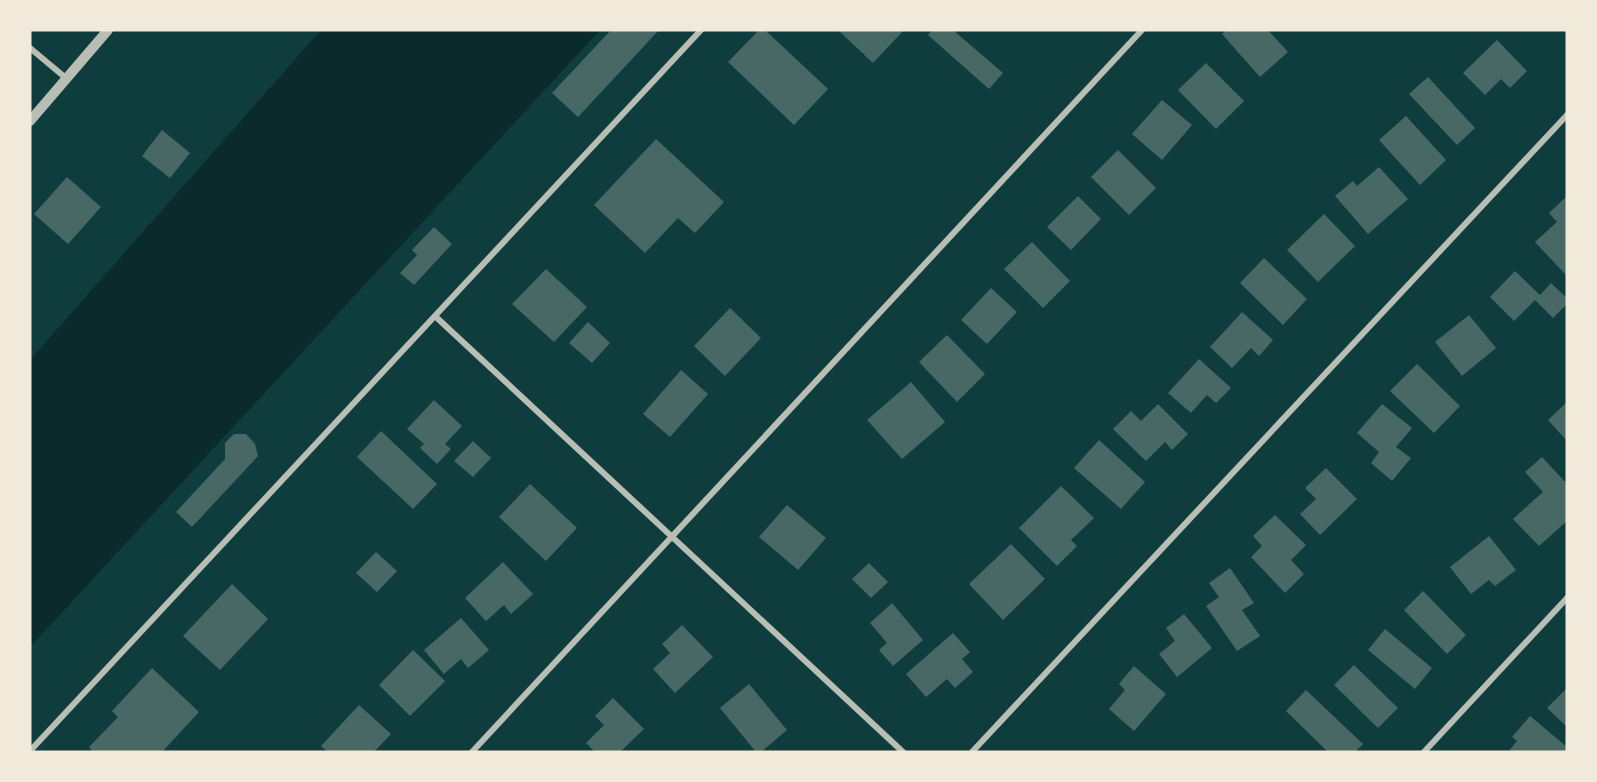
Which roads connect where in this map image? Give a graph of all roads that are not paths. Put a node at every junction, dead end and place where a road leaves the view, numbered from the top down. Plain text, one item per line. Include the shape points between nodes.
1 (108, 30) edge
2 (701, 30) edge
3 (1142, 30) edge
4 (30, 48) edge
5 (67, 79) junction
6 (1567, 115) edge
7 (30, 122) edge
8 (436, 316) junction
9 (672, 536) junction
10 (1567, 598) edge
11 (30, 751) edge
12 (472, 752) edge
13 (903, 752) edge
14 (972, 752) edge
15 (1424, 752) edge

1 - 5 street
2 - 8 street
3 - 9 street
4 - 5 street
5 - 7 street
6 - 14 street
8 - 9 street
8 - 11 street
9 - 12 street
9 - 13 street
10 - 15 street

